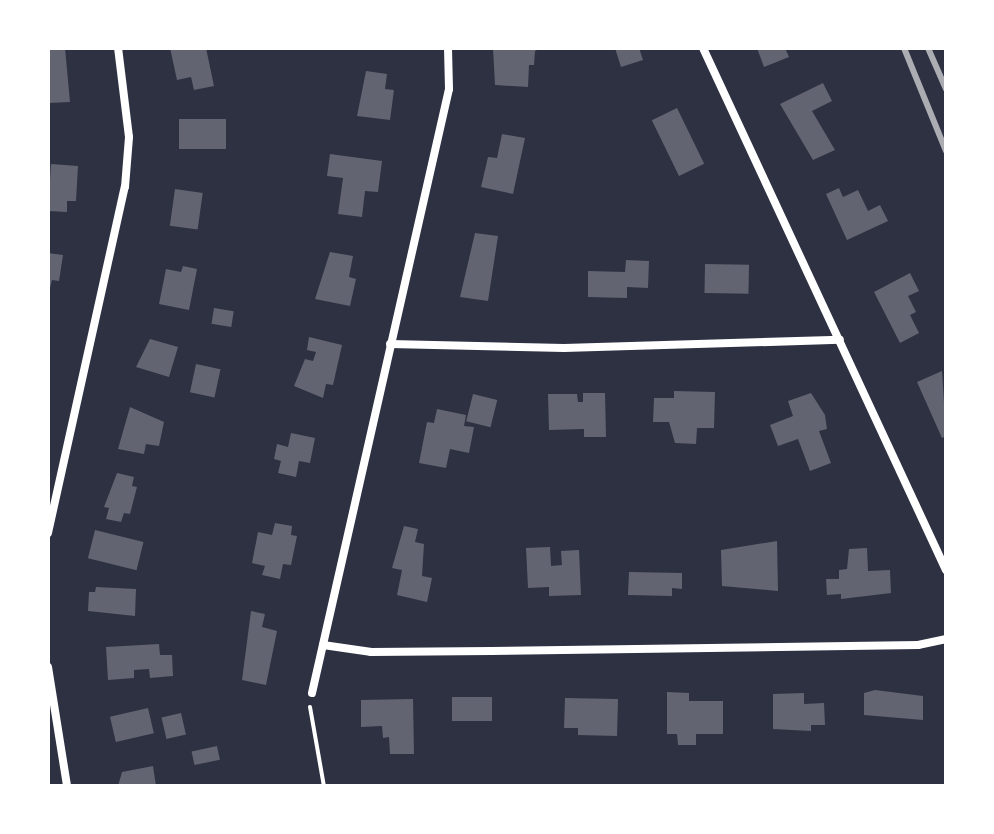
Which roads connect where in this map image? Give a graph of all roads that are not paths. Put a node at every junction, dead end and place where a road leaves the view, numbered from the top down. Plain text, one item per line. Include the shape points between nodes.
1 (118, 48) edge
2 (448, 48) edge
3 (703, 48) edge
4 (840, 340) junction
5 (390, 344) junction
6 (52, 495) edge
7 (48, 533) edge
8 (946, 570) edge
9 (946, 639) edge
10 (323, 645) junction
11 (48, 667) edge
12 (312, 693) road end
13 (52, 730) edge
14 (67, 786) edge

1 - 6 street via 129,137 125,187
2 - 5 street via 449,89
3 - 4 street
4 - 5 street via 564,348
4 - 8 street
5 - 10 street
6 - 7 street
9 - 10 street via 918,645 475,651 359,651
10 - 12 street
11 - 13 street
13 - 14 street

